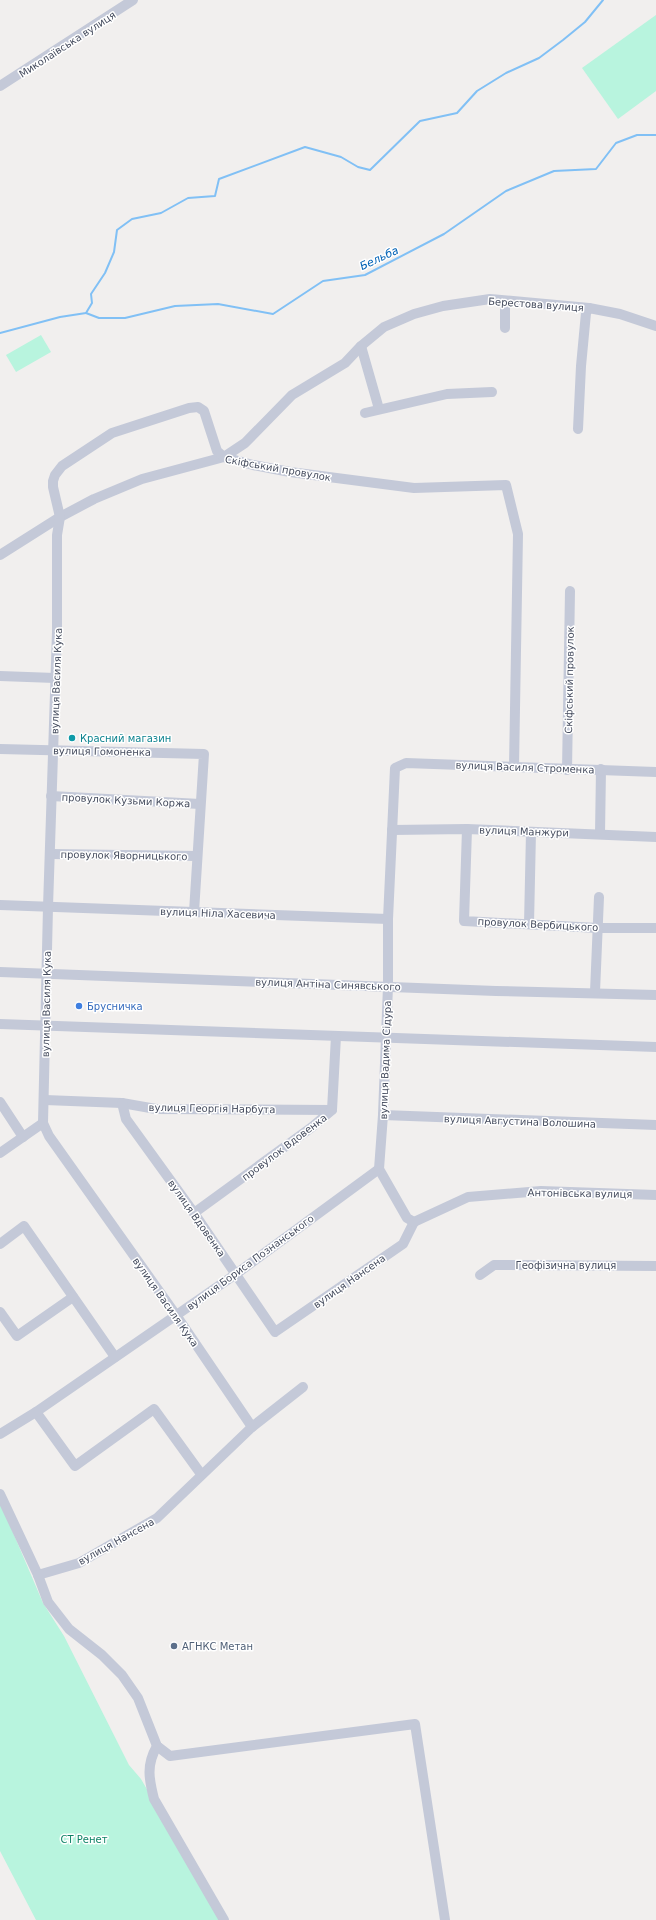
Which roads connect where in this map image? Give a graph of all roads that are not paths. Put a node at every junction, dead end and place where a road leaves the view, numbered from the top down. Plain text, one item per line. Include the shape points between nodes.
1 (133, 0) edge
2 (0, 86) edge
3 (507, 301) junction
4 (589, 308) junction
5 (656, 326) edge
6 (505, 328) dead end
7 (361, 346) junction
8 (492, 392) dead end
9 (378, 409) junction
10 (365, 413) dead end
11 (578, 430) dead end
12 (224, 457) junction
13 (60, 517) junction
14 (0, 555) edge
15 (570, 591) dead end
16 (0, 676) edge
17 (55, 678) junction
18 (0, 749) edge
19 (54, 750) junction
20 (514, 767) junction
21 (395, 768) joint
22 (567, 770) junction
23 (601, 770) junction
24 (656, 772) edge
25 (51, 796) junction
26 (200, 804) junction
27 (467, 829) junction
28 (392, 830) junction
29 (531, 832) junction
30 (600, 834) junction
31 (656, 837) edge
32 (50, 854) junction
33 (197, 856) junction
34 (599, 897) dead end
35 (0, 905) edge
36 (48, 907) junction
37 (194, 912) junction
38 (388, 919) junction
39 (529, 924) junction
40 (598, 928) junction
41 (656, 928) edge
42 (0, 972) edge
43 (46, 974) junction
44 (388, 986) junction
45 (594, 992) junction
46 (656, 994) edge
47 (0, 1024) edge
48 (46, 1025) junction
49 (336, 1036) junction
50 (385, 1037) junction
51 (656, 1047) edge
52 (45, 1100) junction
53 (0, 1102) edge
54 (122, 1102) junction
55 (332, 1110) junction
56 (384, 1115) junction
57 (43, 1123) junction
58 (656, 1125) edge
59 (23, 1137) junction
60 (0, 1153) edge
61 (379, 1169) junction
62 (656, 1195) edge
63 (194, 1213) junction
64 (414, 1222) junction
65 (0, 1244) edge
66 (656, 1266) edge
67 (236, 1274) junction
68 (480, 1275) dead end
69 (73, 1297) junction
70 (0, 1312) edge
71 (176, 1315) junction
72 (275, 1332) joint
73 (115, 1357) junction
74 (303, 1387) dead end
75 (36, 1412) junction
76 (252, 1427) junction
77 (0, 1434) edge
78 (201, 1474) junction
79 (0, 1494) edge
80 (38, 1575) junction
81 (157, 1746) junction
82 (224, 1920) edge
83 (445, 1920) edge

1 - 2 street, Миколаївська вулиця
3 - 4 street, Берестова вулиця
3 - 6 street
3 - 7 street, Берестова вулиця via 490,299 443,306 414,314 384,327
4 - 5 street, Берестова вулиця via 620,314
4 - 11 street via 586,313
7 - 9 street
7 - 12 street, Берестова вулиця via 345,363 292,395 245,442
8 - 9 street via 447,394
9 - 10 street
12 - 13 street, Скіфський провулок via 142,479 94,499
12 - 13 street via 217,451 204,411 198,407 112,433 62,466 55,475 53,487
12 - 20 street, Скіфський провулок via 253,466 414,488 506,485 518,534
13 - 14 street, Скіфський провулок
13 - 17 street, вулиця Василя Кука via 57,535
15 - 22 street, Скіфський провулок
16 - 17 street
17 - 19 street, вулиця Василя Кука
18 - 19 street, вулиця Гомоненка
19 - 25 street, вулиця Василя Кука
19 - 26 street, вулиця Гомоненка via 204,754
20 - 21 street, вулиця Василя Строменка via 406,763
20 - 22 street, вулиця Василя Строменка
21 - 28 street, вулиця Вадима Сідура
22 - 23 street, вулиця Василя Строменка
23 - 24 street, вулиця Василя Строменка
23 - 30 street
25 - 26 street, провулок Кузьми Коржа
25 - 32 street, вулиця Василя Кука
26 - 33 street
27 - 28 street, вулиця Манжури
27 - 29 street, вулиця Манжури
27 - 39 street, провулок Вербицького via 464,921
28 - 38 street, вулиця Вадима Сідура
29 - 30 street, вулиця Манжури
29 - 39 street
30 - 31 street, вулиця Манжури
32 - 33 street, провулок Яворницького
32 - 36 street, вулиця Василя Кука
33 - 37 street
34 - 40 street
35 - 36 street, вулиця Ніла Хасевича
36 - 37 street, вулиця Ніла Хасевича
36 - 43 street, вулиця Василя Кука
37 - 38 street, вулиця Ніла Хасевича
38 - 44 street, вулиця Вадима Сідура
39 - 40 street, провулок Вербицького
40 - 41 street, провулок Вербицького
40 - 45 street
42 - 43 street, вулиця Антіна Синявського
43 - 44 street, вулиця Антіна Синявського
43 - 48 street, вулиця Василя Кука
44 - 45 street, вулиця Антіна Синявського
44 - 50 street, вулиця Вадима Сідура
45 - 46 street, вулиця Антіна Синявського
47 - 48 street
48 - 49 street
48 - 52 street, вулиця Василя Кука
49 - 50 street
49 - 55 street, провулок Вдовенка
50 - 51 street
50 - 56 street, вулиця Вадима Сідура
52 - 54 street, вулиця Георгія Нарбута
52 - 57 street, вулиця Василя Кука
53 - 59 street
54 - 55 street, вулиця Георгія Нарбута via 156,1108
54 - 63 street, вулиця Вдовенка via 126,1119
55 - 63 street, провулок Вдовенка
56 - 58 street, вулиця Августина Волошина
56 - 61 street, вулиця Вадима Сідура
57 - 59 street
57 - 71 street, вулиця Василя Кука via 49,1136
59 - 60 street
61 - 64 street via 407,1218
61 - 67 street, вулиця Бориса Познанського
62 - 64 street, Антонівська вулиця via 541,1191 468,1197
63 - 67 street, вулиця Вдовенка
64 - 72 street, вулиця Нансена via 403,1244
65 - 69 street via 24,1226
66 - 68 street, Геофізична вулиця via 494,1265
67 - 71 street, вулиця Бориса Познанського
67 - 72 street, вулиця Вдовенка
69 - 70 street via 17,1336
69 - 73 street
71 - 73 street, вулиця Бориса Познанського
71 - 76 street, вулиця Василя Кука
73 - 75 street, вулиця Бориса Познанського
74 - 76 street, вулиця Нансена
75 - 77 street, вулиця Бориса Познанського
75 - 78 street via 75,1466 154,1410
76 - 78 street, вулиця Нансена
78 - 80 street, вулиця Нансена via 157,1518 79,1563
79 - 80 street
80 - 81 street via 48,1602 69,1629 122,1674 138,1698
81 - 82 street via 152,1755 148,1778 154,1799
81 - 83 street via 170,1756 181,1756 415,1724

